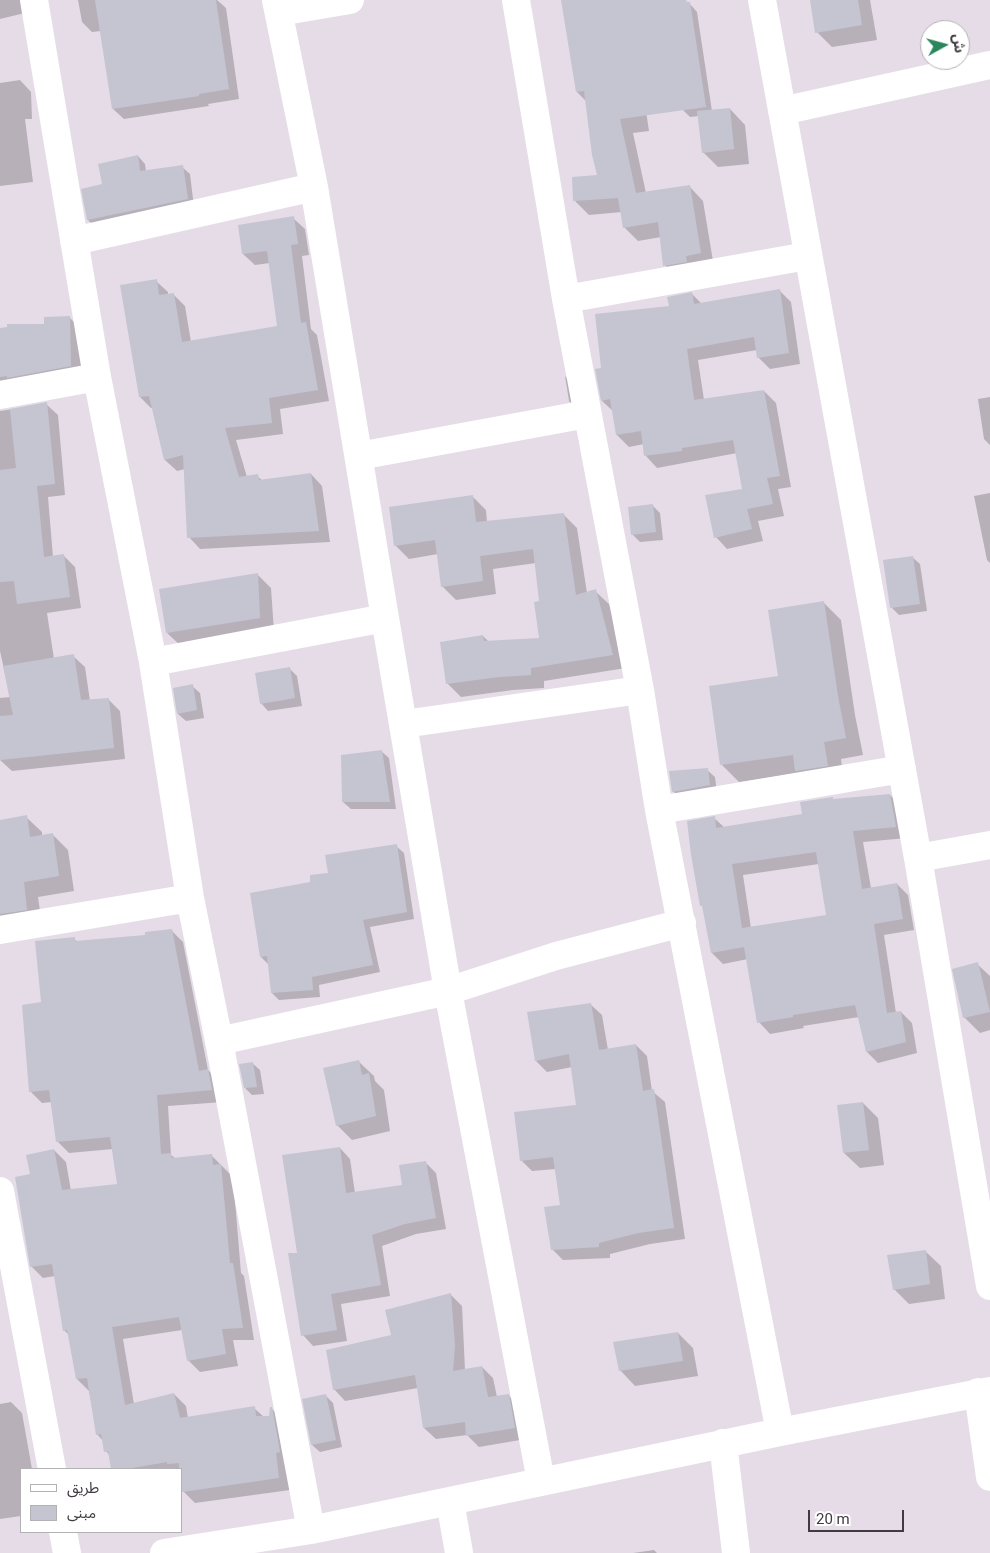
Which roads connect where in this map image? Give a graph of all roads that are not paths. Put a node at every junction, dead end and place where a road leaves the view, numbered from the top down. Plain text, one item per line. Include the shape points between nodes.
1 (34, 0) edge
2 (350, 0) edge
3 (516, 0) edge
4 (762, 0) edge
5 (278, 6) edge
6 (990, 65) edge
7 (782, 111) junction
8 (314, 187) junction
9 (74, 241) junction
10 (808, 256) junction
11 (566, 299) junction
12 (97, 377) junction
13 (0, 395) edge
14 (587, 414) junction
15 (359, 456) junction
16 (385, 618) junction
17 (153, 662) junction
18 (640, 690) junction
19 (404, 724) junction
20 (902, 769) junction
21 (659, 810) junction
22 (990, 845) edge
23 (918, 858) junction
24 (190, 898) junction
25 (682, 923) junction
26 (0, 930) edge
27 (448, 991) junction
28 (219, 1041) junction
29 (0, 1191) edge
30 (990, 1286) edge
31 (984, 1392) edge
32 (780, 1432) junction
33 (723, 1444) junction
34 (52, 1468) edge
35 (990, 1477) edge
36 (541, 1481) junction
37 (450, 1501) junction
38 (311, 1530) junction
39 (63, 1533) edge
40 (182, 1552) edge
41 (67, 1553) edge
42 (459, 1553) edge
43 (736, 1553) edge

1 - 9 street
2 - 5 street
3 - 11 street
4 - 7 street
5 - 8 street
6 - 7 street
7 - 10 street
8 - 9 street
8 - 15 street
9 - 12 street
10 - 11 street
10 - 20 street
11 - 14 street
12 - 13 street
12 - 17 street
14 - 15 street
14 - 18 street
15 - 16 street
16 - 17 street
16 - 19 street
17 - 24 street
18 - 19 street
18 - 21 street
19 - 27 street
20 - 21 street
20 - 23 street
21 - 25 street
22 - 23 street
23 - 30 street
24 - 26 street
24 - 28 street
25 - 27 street via 556,956
25 - 32 street
27 - 28 street
27 - 36 street
28 - 38 street
29 - 34 street
31 - 32 street
31 - 35 street
32 - 33 street
33 - 36 street
33 - 43 street
36 - 37 street
37 - 38 street
37 - 42 street
38 - 40 street
39 - 41 street

